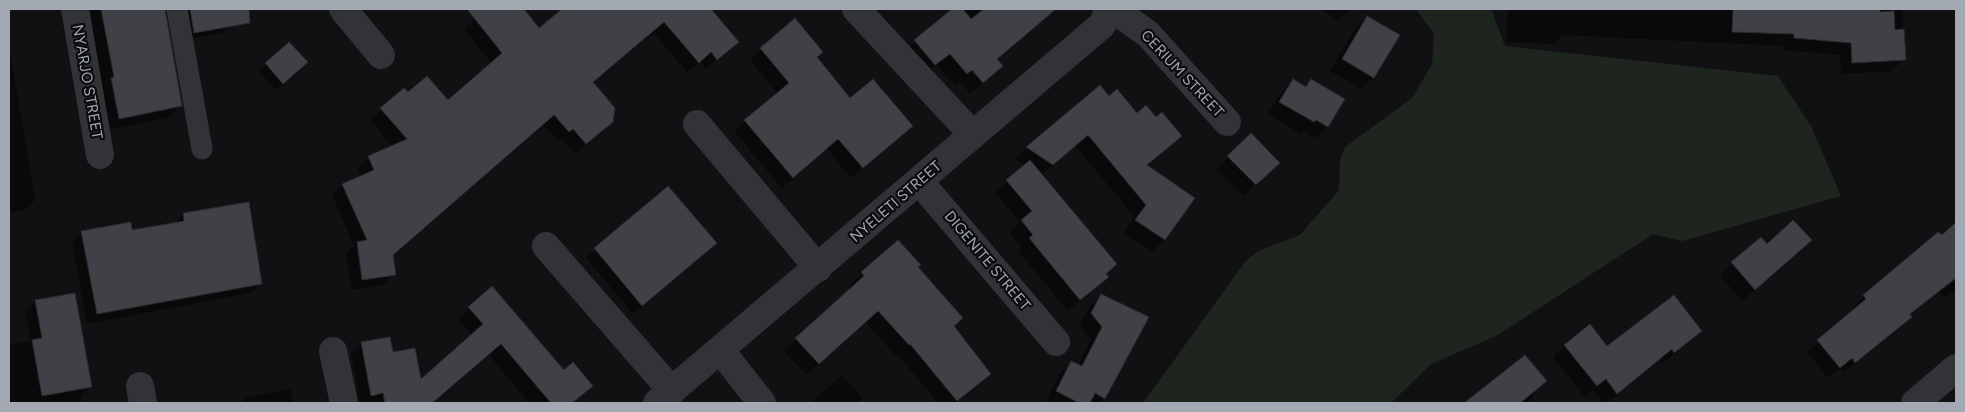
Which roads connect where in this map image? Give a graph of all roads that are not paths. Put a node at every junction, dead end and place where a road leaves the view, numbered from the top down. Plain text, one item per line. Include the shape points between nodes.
1 (75, 9) edge
2 (177, 9) edge
3 (343, 9) edge
4 (856, 9) edge
5 (1109, 9) edge
6 (1114, 9) edge
7 (381, 55) dead end
8 (1227, 122) dead end
9 (697, 124) dead end
10 (973, 135) junction
11 (202, 149) dead end
12 (100, 155) dead end
13 (919, 181) junction
14 (546, 246) dead end
15 (818, 268) junction
16 (1056, 342) dead end
17 (333, 351) dead end
18 (720, 352) junction
19 (1956, 368) edge
20 (664, 397) edge
21 (344, 403) edge
22 (762, 403) edge
23 (1915, 403) edge

1 - 12 street, NYARJO STREET
2 - 11 lane
3 - 7 street
4 - 10 street
5 - 10 street, NYELETI STREET via 1102,25
6 - 8 street, CERIUM STREET via 1148,34
9 - 15 street
10 - 13 street, NYELETI STREET
13 - 15 street, NYELETI STREET
13 - 16 street, DIGENITE STREET
14 - 20 street, NYELETI STREET
15 - 18 street, NYELETI STREET
17 - 21 street
18 - 20 street, NYELETI STREET
18 - 22 street
19 - 23 street

